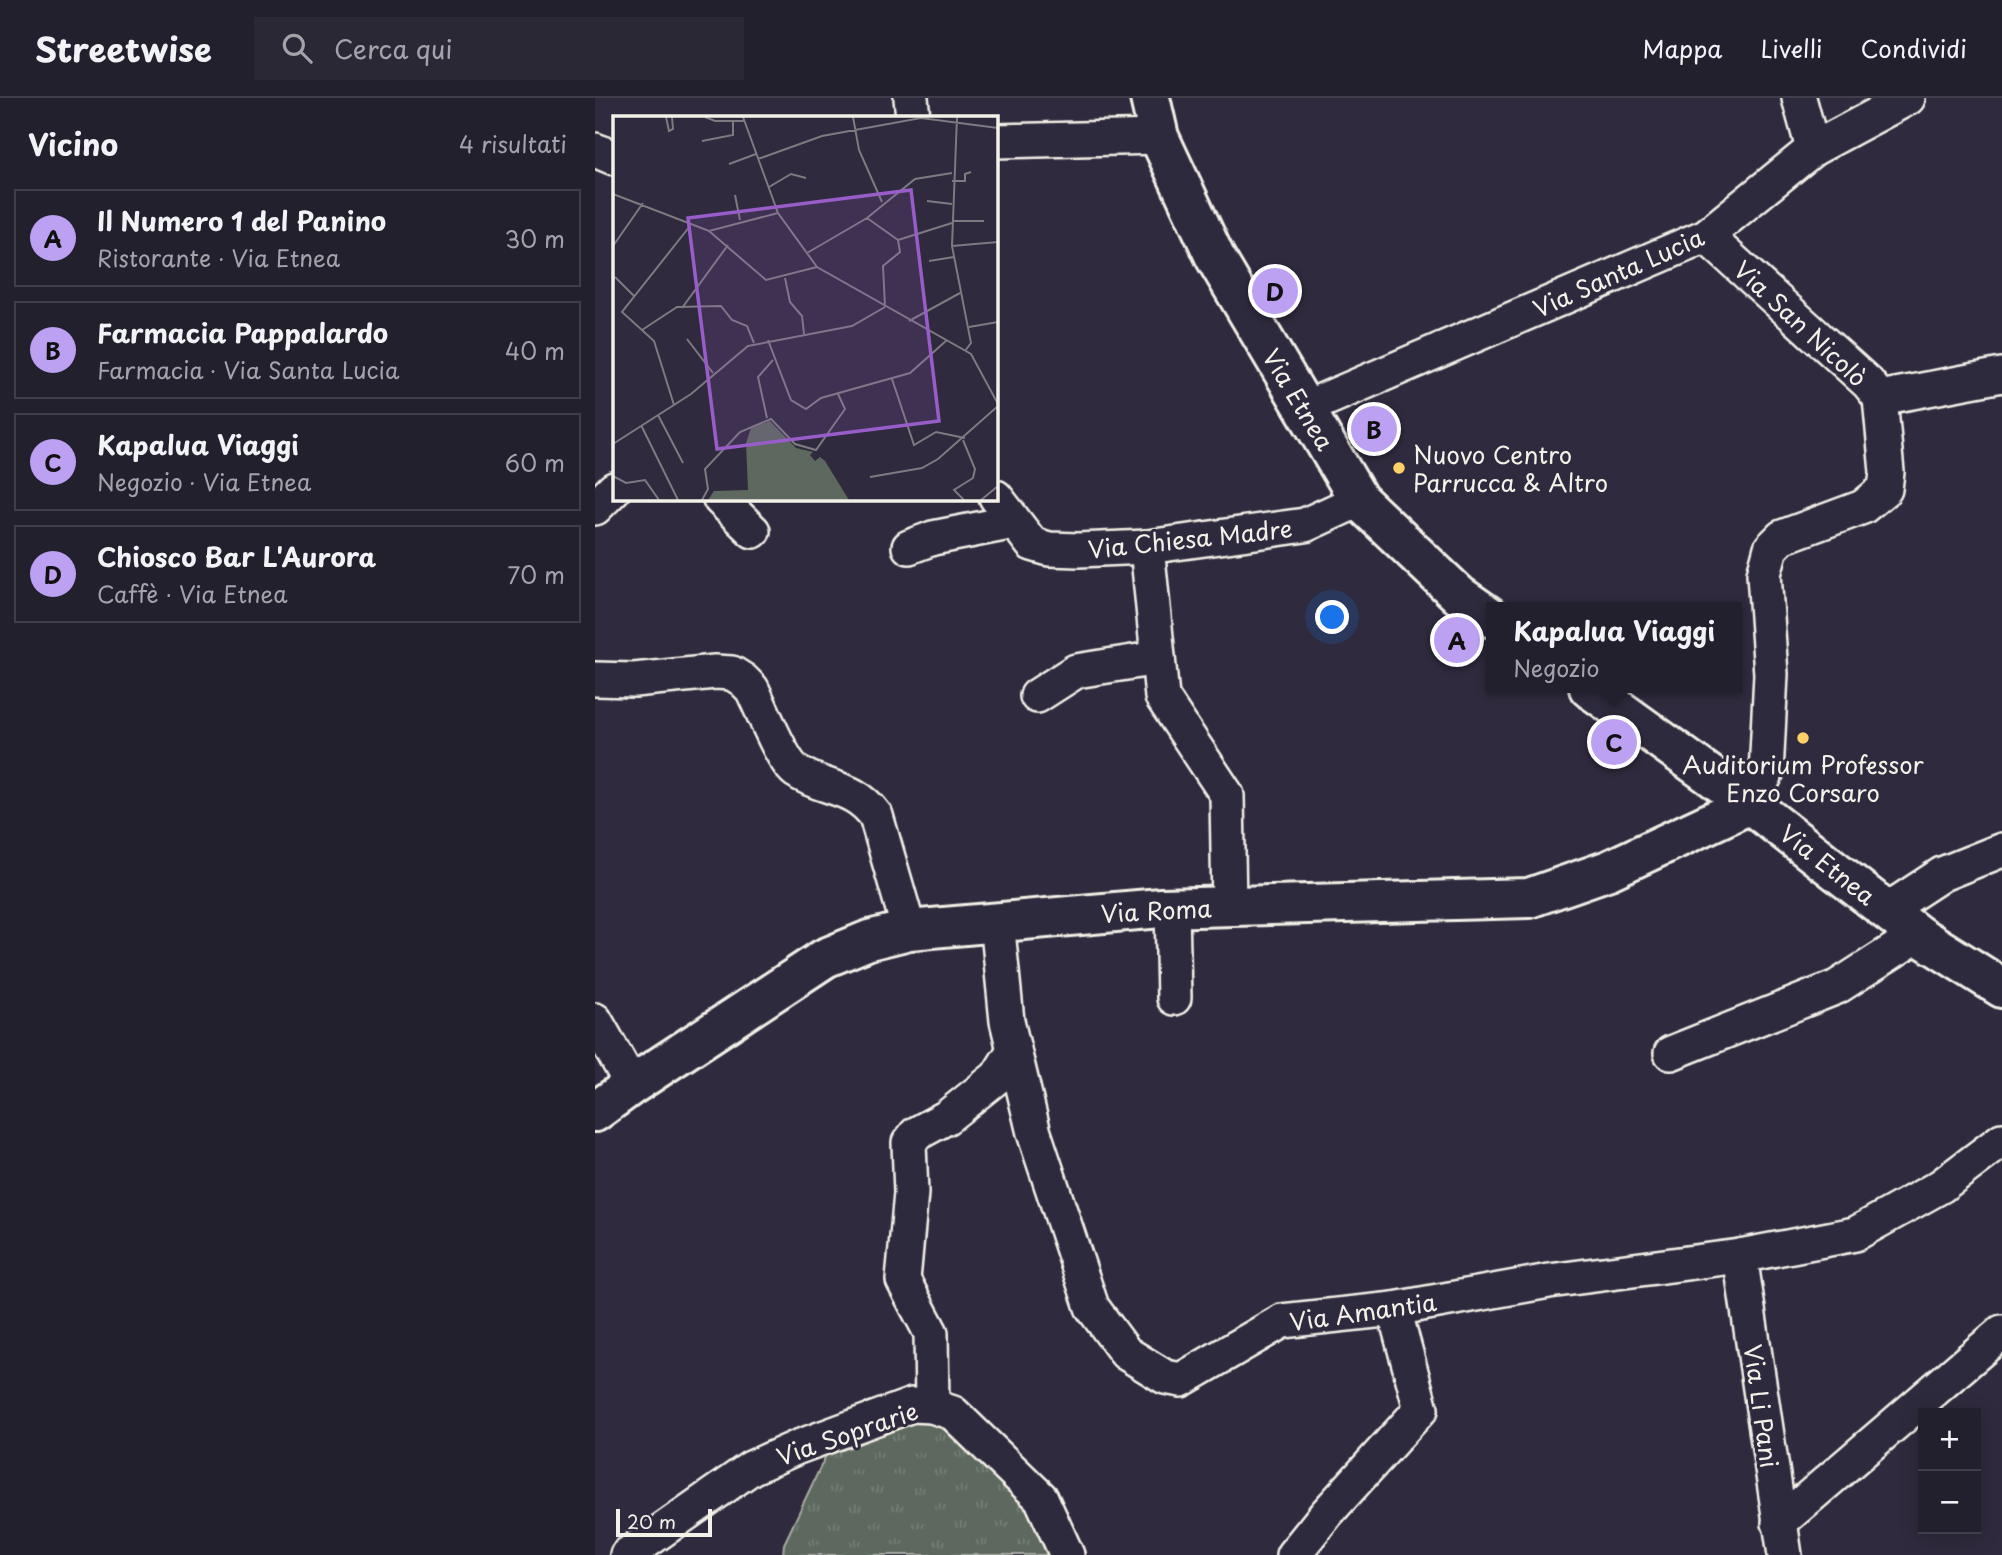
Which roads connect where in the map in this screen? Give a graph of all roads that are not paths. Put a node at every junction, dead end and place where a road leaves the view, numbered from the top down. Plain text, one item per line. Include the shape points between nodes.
1 (911, 98) edge
2 (1150, 98) edge
3 (1799, 98) edge
4 (1908, 98) edge
5 (913, 116) edge
6 (1159, 137) junction
7 (997, 141) edge
8 (1813, 149) junction
9 (1706, 236) junction
10 (2002, 375) edge
11 (1880, 398) junction
12 (1305, 408) junction
13 (613, 490) edge
14 (721, 500) edge
15 (1359, 500) junction
16 (595, 508) edge
17 (1005, 510) edge
18 (753, 531) dead end
19 (909, 547) dead end
20 (1147, 547) junction
21 (1486, 614) edge
22 (1158, 658) junction
23 (595, 679) edge
24 (1596, 693) edge
25 (1037, 696) dead end
26 (1750, 804) junction
27 (2002, 850) edge
28 (1229, 906) junction
29 (1172, 908) junction
30 (1887, 910) junction
31 (997, 921) junction
32 (909, 930) junction
33 (1918, 934) junction
34 (2002, 988) edge
35 (1174, 999) dead end
36 (595, 1020) edge
37 (1014, 1050) junction
38 (1671, 1053) dead end
39 (632, 1085) junction
40 (595, 1112) edge
41 (2002, 1140) edge
42 (1740, 1256) junction
43 (1394, 1309) junction
44 (2002, 1332) edge
45 (932, 1406) junction
46 (1782, 1539) edge
47 (627, 1555) edge
48 (1067, 1555) edge
49 (1293, 1555) edge

1 - 5 street
2 - 6 main road, Via Etnea
3 - 8 street
4 - 8 street, Via Santa Lucia
6 - 7 street
6 - 12 main road, Via Etnea via 1215,257
8 - 9 street, Via Santa Lucia
9 - 11 street, Via San Nicolò
9 - 12 street, Via Santa Lucia
10 - 11 street
11 - 26 street, Via San Nicolò via 1885,489 1863,508 1782,537 1771,548 1764,574 1770,674 1766,774
12 - 15 main road, Via Etnea
13 - 16 street
14 - 18 street
15 - 20 street, Via Chiesa Madre via 1305,525
15 - 21 main road, Via Etnea via 1459,595
17 - 19 street
17 - 20 street, Via Chiesa Madre via 1033,544 1049,549
20 - 22 street
22 - 25 street via 1076,671
22 - 28 street via 1162,697 1227,795
23 - 32 street via 715,672 732,673 743,680 752,689 789,765 807,777 852,793 876,816
24 - 26 main road, Via Etnea
26 - 28 main road, Via Roma via 1609,870 1529,898
26 - 30 main road, Via Etnea
27 - 30 street via 1942,874
28 - 29 main road, Via Roma
29 - 31 main road, Via Roma
29 - 35 street
30 - 33 main road, Via Etnea
31 - 32 main road, Via Roma
31 - 37 street, Via Amantia via 1006,1021
32 - 39 main road, Via Roma via 825,958
33 - 34 main road, Via Etnea
33 - 38 street via 1837,987
36 - 39 street
37 - 43 street, Via Amantia via 1034,1133 1093,1307 1126,1353 1165,1377 1181,1380 1282,1321
37 - 45 street via 997,1077 909,1143 911,1194 903,1280 931,1333
39 - 40 main road, Via Roma
41 - 42 street, Via Amantia via 1941,1186 1855,1234
42 - 43 street, Via Amantia via 1549,1281
42 - 46 street, Via Li Pani
43 - 49 street via 1421,1409
44 - 46 street
45 - 47 street, Via Soprarie via 912,1405 751,1468
45 - 48 street, Via Soprarie via 953,1413 1041,1498

